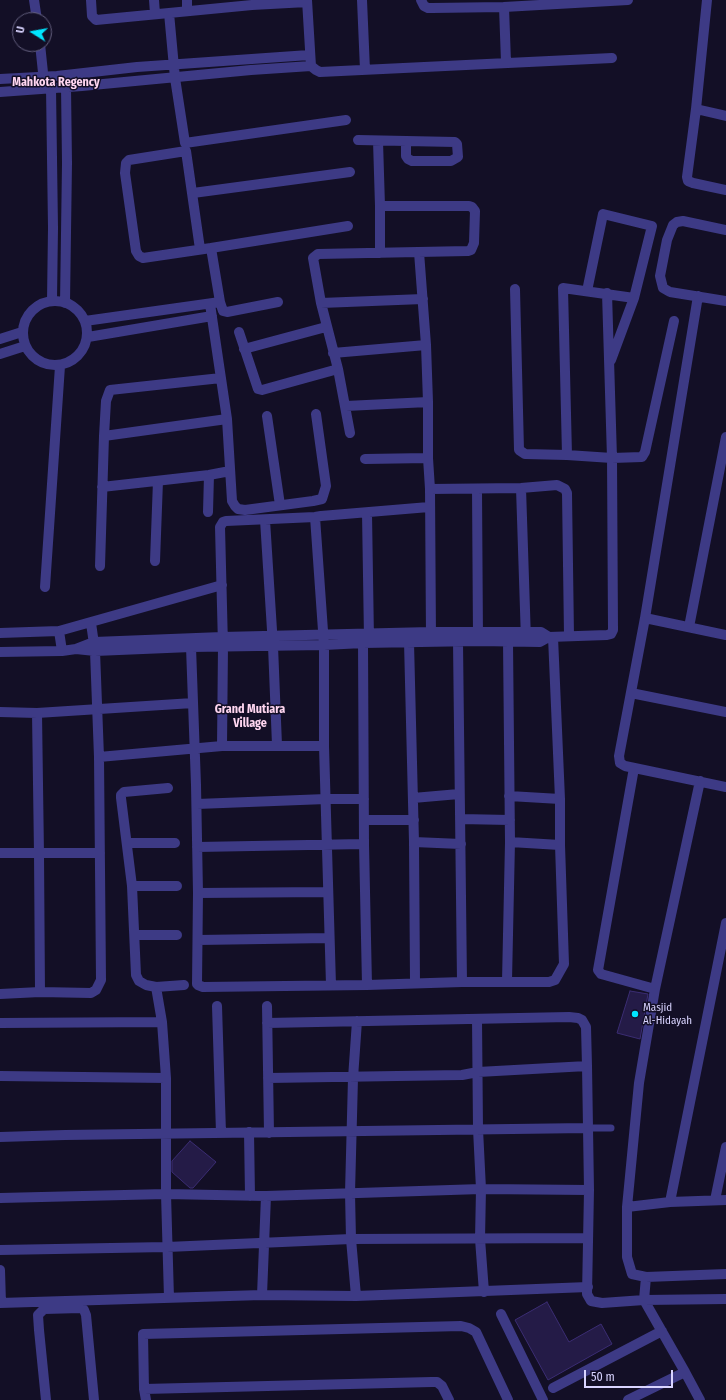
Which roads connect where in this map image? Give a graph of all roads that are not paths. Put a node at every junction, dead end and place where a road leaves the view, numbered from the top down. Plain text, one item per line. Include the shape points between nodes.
1 (34, 0) edge
2 (90, 0) edge
3 (154, 0) edge
4 (186, 0) edge
5 (362, 0) edge
6 (421, 0) edge
7 (628, 0) edge
8 (707, 0) edge
9 (307, 1) edge
10 (592, 1) edge
11 (251, 2) edge
12 (530, 2) edge
13 (476, 4) edge
14 (504, 7) junction
15 (188, 11) junction
16 (36, 12) edge
17 (169, 13) junction
18 (155, 14) junction
19 (41, 52) edge
20 (309, 55) junction
21 (612, 58) dead end
22 (506, 62) junction
23 (174, 65) junction
24 (311, 66) junction
25 (365, 70) junction
26 (44, 77) junction
27 (175, 78) junction
28 (0, 79) edge
29 (66, 87) junction
30 (48, 88) junction
31 (0, 92) edge
32 (696, 109) junction
33 (726, 116) edge
34 (346, 120) dead end
35 (358, 140) dead end
36 (378, 141) junction
37 (406, 141) junction
38 (185, 147) junction
39 (350, 172) dead end
40 (726, 190) edge
41 (193, 193) junction
42 (380, 206) junction
43 (348, 226) dead end
44 (726, 230) edge
45 (211, 248) junction
46 (200, 249) junction
47 (419, 252) junction
48 (380, 253) junction
49 (515, 289) dead end
50 (586, 290) junction
51 (607, 293) junction
52 (698, 296) junction
53 (634, 298) junction
54 (423, 299) junction
55 (52, 300) junction
56 (726, 301) edge
57 (220, 302) junction
58 (278, 302) dead end
59 (65, 303) junction
60 (321, 303) junction
61 (210, 304) junction
62 (212, 316) junction
63 (86, 321) junction
64 (674, 321) dead end
65 (326, 327) junction
66 (22, 332) junction
67 (239, 332) dead end
68 (88, 337) junction
69 (0, 338) edge
70 (426, 345) junction
71 (25, 346) junction
72 (244, 349) junction
73 (0, 354) edge
74 (333, 354) junction
75 (60, 366) junction
76 (609, 366) junction
77 (338, 369) junction
78 (221, 378) junction
79 (428, 402) junction
80 (346, 406) junction
81 (316, 414) dead end
82 (267, 416) dead end
83 (227, 419) junction
84 (350, 433) dead end
85 (104, 436) junction
86 (726, 437) edge
87 (567, 455) junction
88 (428, 458) junction
89 (612, 458) junction
90 (365, 459) dead end
91 (230, 471) junction
92 (209, 475) junction
93 (158, 481) junction
94 (102, 487) junction
95 (477, 488) junction
96 (521, 488) junction
97 (430, 489) junction
98 (280, 505) junction
99 (429, 507) junction
100 (208, 512) dead end
101 (367, 513) junction
102 (315, 517) junction
103 (265, 520) junction
104 (155, 561) dead end
105 (100, 566) dead end
106 (222, 585) junction
107 (45, 587) dead end
108 (645, 618) junction
109 (91, 623) junction
110 (689, 627) junction
111 (59, 631) junction
112 (0, 633) edge
113 (726, 635) edge
114 (478, 636) junction
115 (569, 636) junction
116 (431, 637) junction
117 (526, 637) junction
118 (551, 637) junction
119 (324, 640) junction
120 (367, 640) junction
121 (273, 641) junction
122 (222, 642) junction
123 (409, 642) junction
124 (458, 642) junction
125 (508, 642) junction
126 (95, 647) junction
127 (192, 647) junction
128 (62, 651) junction
129 (0, 652) edge
130 (631, 693) junction
131 (193, 703) junction
132 (97, 709) junction
133 (0, 712) edge
134 (37, 712) junction
135 (726, 712) edge
136 (277, 745) junction
137 (222, 746) junction
138 (324, 746) junction
139 (195, 748) junction
140 (99, 757) junction
141 (634, 768) junction
142 (700, 781) junction
143 (726, 787) edge
144 (168, 788) dead end
145 (459, 794) junction
146 (509, 796) junction
147 (413, 798) junction
148 (326, 799) junction
149 (364, 799) junction
150 (560, 799) junction
151 (196, 804) junction
152 (460, 819) junction
153 (364, 820) junction
154 (414, 820) junction
155 (510, 820) junction
156 (414, 842) junction
157 (510, 842) junction
158 (127, 843) junction
159 (175, 843) dead end
160 (327, 844) junction
161 (364, 844) junction
162 (460, 844) junction
163 (560, 845) junction
164 (197, 847) junction
165 (0, 853) edge
166 (100, 853) junction
167 (40, 854) junction
168 (132, 886) junction
169 (177, 886) dead end
170 (328, 892) junction
171 (198, 893) junction
172 (726, 923) edge
173 (135, 935) junction
174 (177, 935) dead end
175 (329, 938) junction
176 (198, 940) junction
177 (507, 981) junction
178 (462, 982) junction
179 (415, 983) junction
180 (184, 985) dead end
181 (331, 985) junction
182 (367, 985) junction
183 (156, 987) junction
184 (655, 989) junction
185 (40, 992) junction
186 (0, 994) edge
187 (217, 1006) dead end
188 (267, 1006) dead end
189 (477, 1019) junction
190 (357, 1021) junction
191 (162, 1022) junction
192 (0, 1023) edge
193 (267, 1023) junction
194 (587, 1066) junction
195 (478, 1072) junction
196 (0, 1076) edge
197 (166, 1078) junction
198 (268, 1078) junction
199 (354, 1078) junction
200 (587, 1128) junction
201 (611, 1128) dead end
202 (478, 1129) junction
203 (352, 1130) junction
204 (249, 1132) junction
205 (269, 1132) junction
206 (221, 1133) junction
207 (165, 1134) junction
208 (0, 1137) edge
209 (726, 1147) edge
210 (481, 1190) junction
211 (589, 1190) junction
212 (350, 1193) junction
213 (166, 1194) junction
214 (250, 1196) junction
215 (266, 1196) junction
216 (0, 1198) edge
217 (715, 1200) junction
218 (726, 1200) edge
219 (670, 1202) junction
220 (627, 1207) junction
221 (480, 1238) junction
222 (587, 1238) junction
223 (351, 1239) junction
224 (264, 1242) junction
225 (168, 1247) junction
226 (0, 1250) edge
227 (0, 1270) edge
228 (726, 1274) edge
229 (646, 1277) junction
230 (588, 1287) junction
231 (484, 1292) junction
232 (262, 1296) junction
233 (356, 1296) junction
234 (169, 1298) junction
235 (726, 1299) edge
236 (644, 1300) junction
237 (1, 1302) edge
238 (501, 1314) dead end
239 (662, 1331) junction
240 (685, 1372) junction
241 (553, 1388) dead end
242 (144, 1389) junction
243 (46, 1400) edge
244 (94, 1400) edge
245 (146, 1400) edge
246 (448, 1400) edge
247 (508, 1400) edge
248 (543, 1400) edge
249 (628, 1400) edge
250 (700, 1400) edge

1 - 16 street
2 - 18 street via 92,16 96,20
3 - 18 street
4 - 15 street
5 - 25 street
6 - 13 street via 428,8
7 - 10 street
8 - 32 street
9 - 11 street
9 - 20 street
10 - 12 street
11 - 15 street
12 - 14 street
13 - 14 street
14 - 22 street
15 - 17 street
17 - 18 street
17 - 23 street
19 - 26 street
20 - 23 street
20 - 24 street
21 - 22 street
22 - 25 street
23 - 26 street
23 - 27 street
24 - 25 street via 320,72
24 - 27 street
26 - 28 street
26 - 30 street
27 - 29 street
27 - 38 street
29 - 30 street
29 - 59 street via 68,163
30 - 31 street
30 - 55 street via 53,220
32 - 33 street
32 - 40 street via 688,181
34 - 38 street
35 - 36 street
36 - 37 street
36 - 42 street
37 - 37 street via 455,142 458,157 451,161 412,161 406,156
38 - 41 street
38 - 46 street via 129,160 126,163 125,173 136,251 143,258
39 - 41 street
41 - 46 street
42 - 47 street via 472,207 475,211 474,243 471,250
42 - 48 street
43 - 45 street
44 - 52 street via 683,221 673,225 667,240 660,276 663,288 670,292
45 - 46 street
45 - 57 street
47 - 48 street
47 - 54 street
48 - 60 street via 315,255 312,263
49 - 87 street via 519,450 524,454
50 - 51 street
50 - 53 street via 603,214 652,226
50 - 87 street via 563,288
51 - 53 street
51 - 76 street
52 - 56 street
52 - 108 street
53 - 76 street
54 - 60 street
54 - 70 street
55 - 59 street
55 - 66 street via 36,307 26,318
57 - 58 street via 223,311 227,312
57 - 61 street
59 - 63 street via 76,308
60 - 65 street
61 - 62 street
61 - 63 street
62 - 68 street
62 - 78 street
63 - 68 street
64 - 89 street via 645,452 642,457
65 - 72 street
65 - 74 street
66 - 69 street
66 - 71 street
67 - 72 street
68 - 75 street via 79,356 70,363
70 - 74 street
70 - 79 street
71 - 73 street
71 - 75 street via 33,358 45,365
72 - 77 street via 256,387 260,390
74 - 77 street
75 - 107 street
76 - 89 street
77 - 80 street
78 - 83 street
78 - 85 street via 110,390 106,401
79 - 80 street
79 - 88 street
80 - 84 street
81 - 98 street via 326,486 324,493 322,498 314,501
82 - 98 street
83 - 85 street
83 - 91 street
85 - 94 street
86 - 110 street
87 - 89 street
88 - 90 street
88 - 97 street
89 - 115 street via 613,630 607,636
91 - 92 street
91 - 98 street via 232,501 238,509
92 - 93 street
92 - 100 street
93 - 94 street
93 - 104 street
94 - 105 street
95 - 96 street
95 - 97 street
95 - 114 street
96 - 115 street via 557,485 567,493
96 - 117 street
97 - 99 street
99 - 101 street
99 - 116 street
101 - 102 street
101 - 120 street
102 - 103 street
102 - 119 street
103 - 106 street via 226,521 221,525
103 - 121 street
106 - 109 street
106 - 122 street
108 - 110 street
108 - 130 street
109 - 111 street
109 - 126 street
110 - 113 street
111 - 112 street
111 - 128 street
114 - 116 street
114 - 117 street
114 - 124 street
114 - 125 street
115 - 118 street
116 - 120 street
116 - 123 street
116 - 124 street
117 - 118 street via 540,642
117 - 125 street
118 - 150 street
119 - 120 street
119 - 121 street
119 - 138 street
120 - 123 street
120 - 149 street
121 - 122 street
121 - 136 street
122 - 126 street
122 - 127 street
122 - 137 street
123 - 147 street
124 - 145 street
125 - 146 street
126 - 127 street
126 - 128 street
126 - 132 street
127 - 131 street
128 - 129 street
130 - 135 street
130 - 141 street via 619,756 620,763
131 - 132 street
131 - 139 street
132 - 134 street
132 - 140 street
133 - 134 street
134 - 167 street
136 - 137 street
136 - 138 street
137 - 139 street
138 - 148 street
139 - 140 street
139 - 151 street
140 - 166 street
141 - 142 street
141 - 184 street via 598,970 601,974
142 - 143 street
142 - 184 street
144 - 158 street via 124,792 121,795
145 - 147 street
145 - 152 street
146 - 150 street
146 - 155 street
147 - 154 street
148 - 149 street
148 - 151 street
148 - 160 street
149 - 153 street
150 - 163 street
151 - 164 street
152 - 155 street
152 - 162 street
153 - 154 street
153 - 161 street
154 - 156 street
155 - 157 street
156 - 162 street
156 - 179 street
157 - 163 street
157 - 177 street
158 - 159 street
158 - 168 street
160 - 161 street
160 - 164 street
160 - 170 street
161 - 182 street
162 - 178 street
163 - 177 street via 564,964 555,980 549,982
164 - 171 street
165 - 167 street
166 - 167 street
166 - 185 street via 101,980 96,990 91,993
167 - 185 street
168 - 169 street
168 - 173 street
170 - 171 street
170 - 175 street
171 - 176 street
172 - 219 street
173 - 174 street
173 - 183 street via 136,975 146,985
175 - 176 street
175 - 181 street
176 - 181 street via 197,984 200,987
177 - 178 street
178 - 179 street
179 - 182 street
180 - 183 street
181 - 182 street
183 - 191 street
184 - 220 street via 639,1083
185 - 186 street
187 - 206 street
188 - 193 street
189 - 190 street
189 - 194 street via 578,1018 586,1027
189 - 195 street
190 - 193 street
190 - 199 street
191 - 192 street
191 - 197 street
193 - 198 street
194 - 195 street
194 - 200 street
195 - 199 street via 462,1075
195 - 202 street
196 - 197 street
197 - 207 street
198 - 199 street
198 - 205 street
199 - 203 street
200 - 201 lane
200 - 202 street
200 - 211 street
202 - 203 street
202 - 210 street
203 - 205 street
203 - 212 street
204 - 205 street
204 - 206 street
204 - 214 street
206 - 207 street
207 - 208 street
207 - 213 street
209 - 217 street
210 - 211 street
210 - 212 street
210 - 221 street
211 - 222 street
212 - 215 street
212 - 223 street
213 - 214 street
213 - 216 street
213 - 225 street
214 - 215 street
215 - 224 street
217 - 218 street
217 - 219 street
219 - 220 street
220 - 229 street via 627,1257 632,1274
221 - 222 street
221 - 223 street
221 - 231 street
222 - 230 street
223 - 224 street
223 - 233 street
224 - 225 street
224 - 232 street
225 - 226 street
225 - 234 street
227 - 237 street
228 - 229 street
229 - 236 street
230 - 231 street
230 - 236 street via 587,1294 591,1301 602,1303
231 - 233 street
232 - 233 street
232 - 234 street
234 - 237 street
235 - 236 street
236 - 239 street
238 - 248 street
239 - 240 street
239 - 241 street
240 - 249 street
240 - 250 street
242 - 245 street
242 - 246 street via 437,1382 442,1386
242 - 247 street via 143,1334 461,1326 476,1332
243 - 244 street via 38,1315 44,1309 81,1308 86,1314

